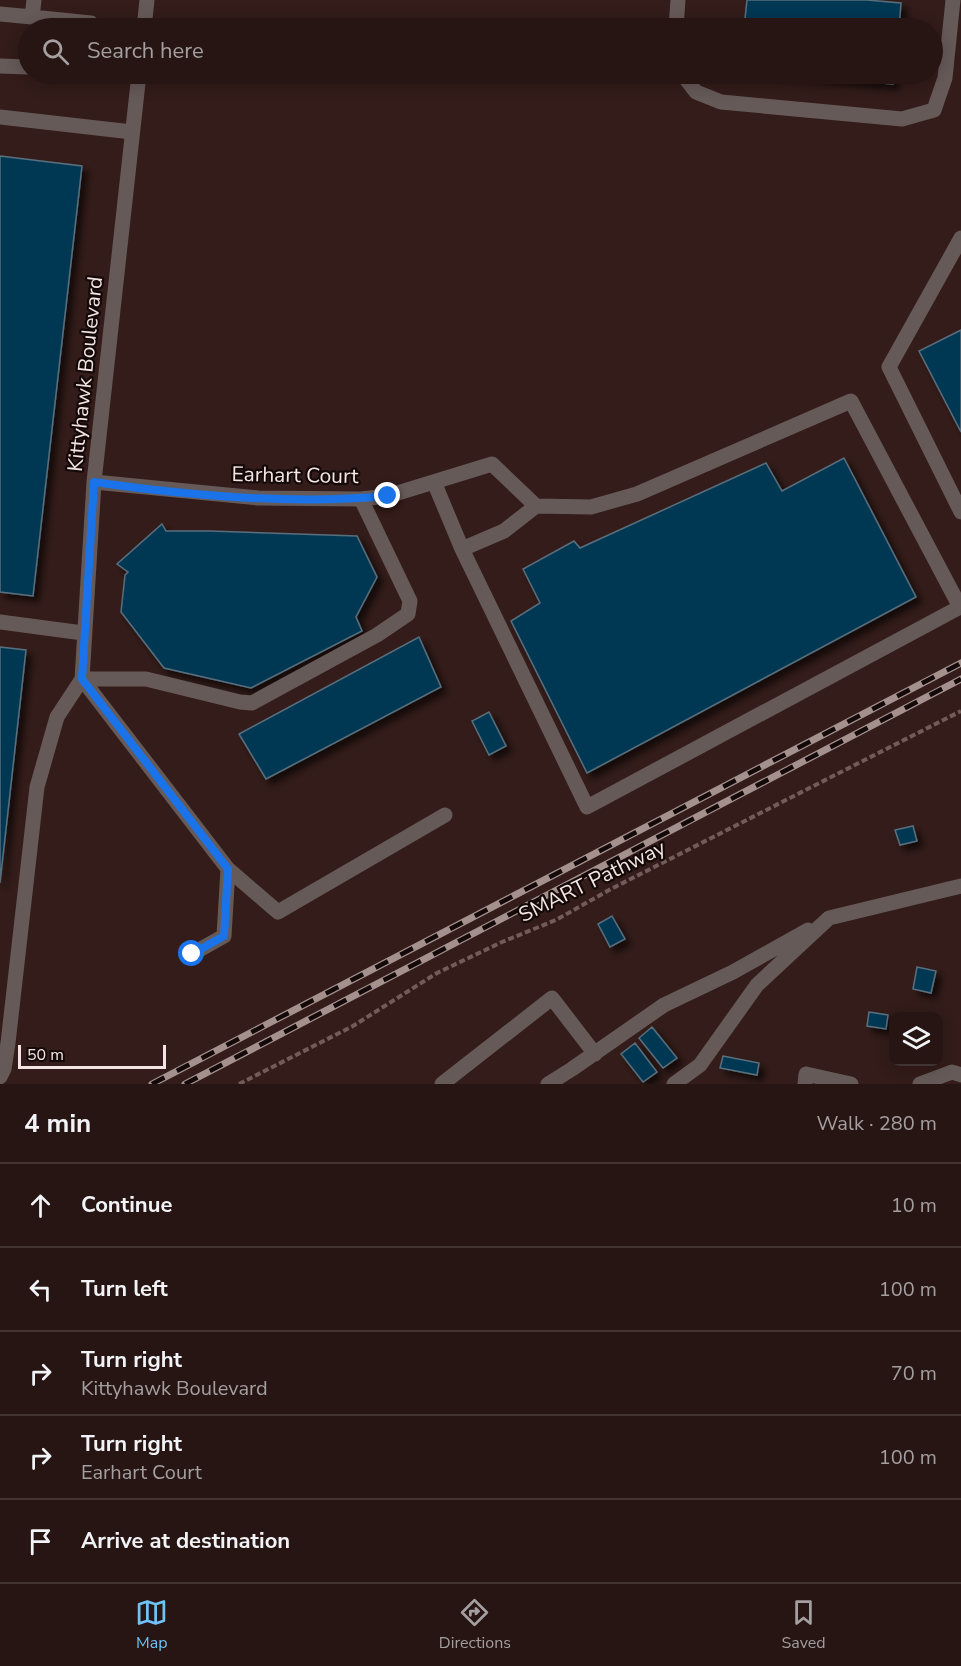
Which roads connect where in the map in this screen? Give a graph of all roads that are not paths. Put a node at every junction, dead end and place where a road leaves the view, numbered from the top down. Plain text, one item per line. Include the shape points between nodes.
1 (34, 0) edge
2 (147, 0) edge
3 (678, 0) edge
4 (953, 0) edge
5 (0, 14) edge
6 (32, 16) junction
7 (49, 18) edge
8 (145, 18) edge
9 (677, 18) edge
10 (0, 66) edge
11 (18, 67) edge
12 (134, 84) edge
13 (690, 84) edge
14 (943, 84) edge
15 (943, 84) edge
16 (0, 117) edge
17 (132, 132) junction
18 (961, 238) edge
19 (94, 482) junction
20 (434, 482) junction
21 (361, 499) junction
22 (536, 506) junction
23 (961, 512) edge
24 (462, 549) junction
25 (0, 622) edge
26 (83, 633) junction
27 (82, 679) junction
28 (445, 815) dead end
29 (228, 869) junction
30 (961, 886) edge
31 (829, 918) junction
32 (192, 954) dead end
33 (595, 1053) junction
34 (961, 1075) edge
35 (0, 1077) edge
36 (442, 1084) edge
37 (548, 1084) edge
38 (674, 1084) edge
39 (805, 1084) edge
40 (851, 1084) edge
41 (920, 1084) edge

1 - 6 street
2 - 8 street
3 - 9 street
4 - 14 street
5 - 6 street
6 - 7 street
10 - 11 street
12 - 17 street, Kittyhawk Boulevard
13 - 15 street via 696,92 721,102 902,119 934,110
16 - 17 street
17 - 19 street, Kittyhawk Boulevard
18 - 23 street via 889,367
19 - 21 street, Earhart Court via 258,498
19 - 26 street, Kittyhawk Boulevard
20 - 21 street, Earhart Court via 388,496
20 - 22 street, Earhart Court via 492,465
20 - 24 street
21 - 27 street via 410,601 408,614 385,630 252,703 146,679
22 - 24 street via 504,531
22 - 24 street via 591,507 638,494 851,401 960,607 586,807
25 - 26 street
26 - 27 street, Kittyhawk Boulevard
27 - 29 street
27 - 35 street via 57,717 37,787 8,1043
28 - 29 street via 278,912
29 - 32 street via 224,936
30 - 31 street
31 - 33 street via 664,1005
31 - 38 street via 757,985 700,1065
33 - 36 street via 552,998
33 - 37 street
34 - 41 street via 952,1072
39 - 40 street via 806,1074

